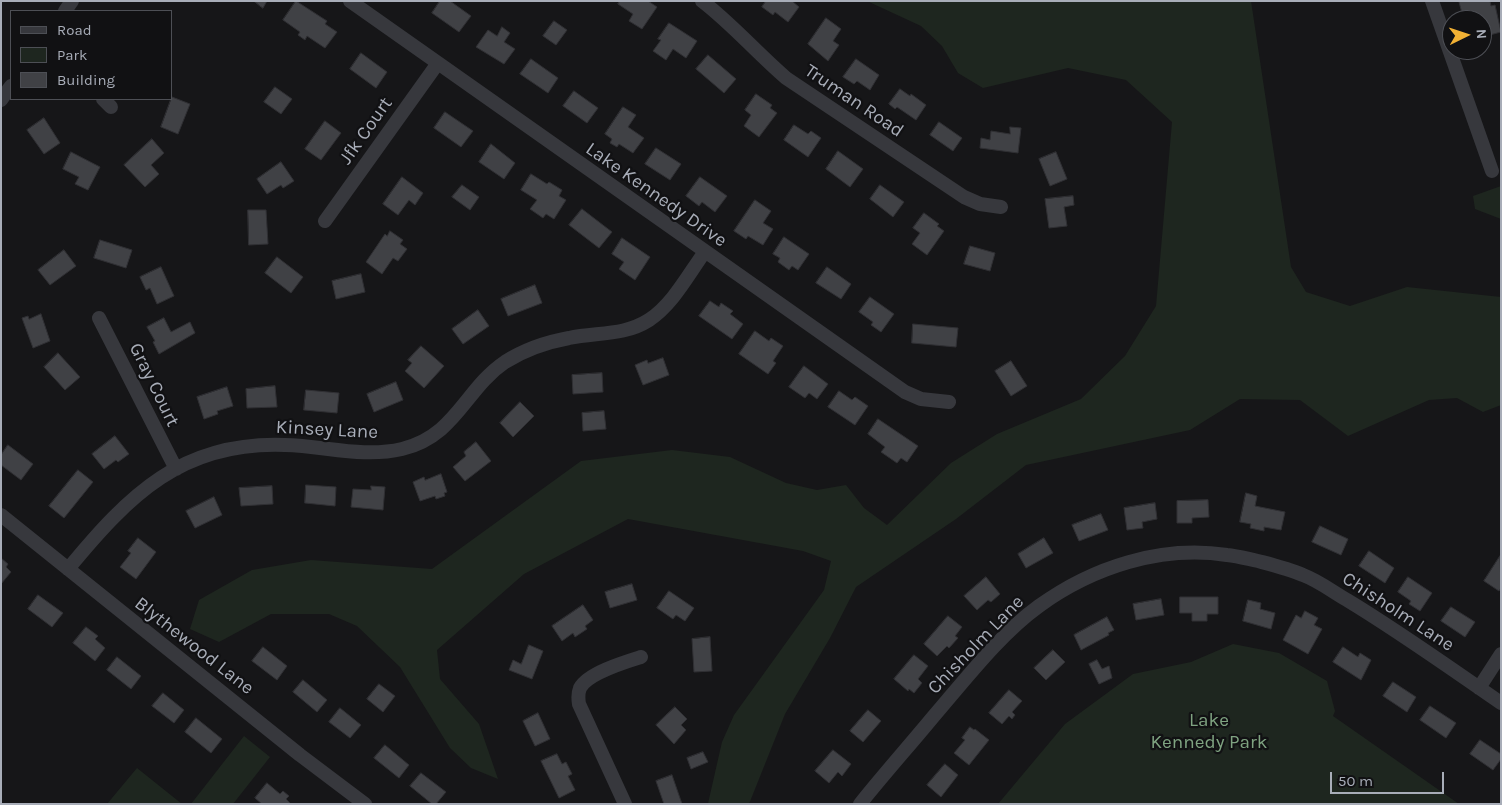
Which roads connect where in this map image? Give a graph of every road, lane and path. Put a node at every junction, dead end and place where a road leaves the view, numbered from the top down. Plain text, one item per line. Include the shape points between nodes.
1 (350, 1) edge
2 (702, 1) edge
3 (1432, 1) edge
4 (438, 63) junction
5 (10, 87) edge
6 (1, 100) edge
7 (1492, 171) dead end
8 (1001, 207) dead end
9 (325, 221) dead end
10 (704, 252) junction
11 (99, 318) dead end
12 (948, 402) dead end
13 (176, 469) junction
14 (1, 515) edge
15 (68, 570) junction
16 (1501, 654) edge
17 (641, 657) dead end
18 (1479, 688) junction
19 (1501, 703) edge
20 (364, 804) edge
21 (625, 804) edge
22 (860, 804) edge

1 - 4 street, Lake Kennedy Drive
2 - 8 street, Truman Road via 786,78 964,197 980,204
3 - 7 street
4 - 9 street, Jfk Court
4 - 10 street, Lake Kennedy Drive
5 - 6 street
10 - 12 street, Lake Kennedy Drive via 905,392 921,399
10 - 13 street, Kinsey Lane via 672,297 649,320 615,333 568,338 523,352 488,376 440,432 425,440 405,448 367,453 292,445 251,445 209,455
11 - 13 street, Gray Court
13 - 15 street, Kinsey Lane via 156,480 118,512
14 - 15 street, Blythewood Lane
15 - 20 street, Blythewood Lane
16 - 18 street
17 - 21 street via 587,680 578,695 579,704
18 - 19 street, Chisholm Lane
18 - 22 street, Chisholm Lane via 1304,575 1229,555 1178,554 1141,559 1094,574 1065,589 1012,628

